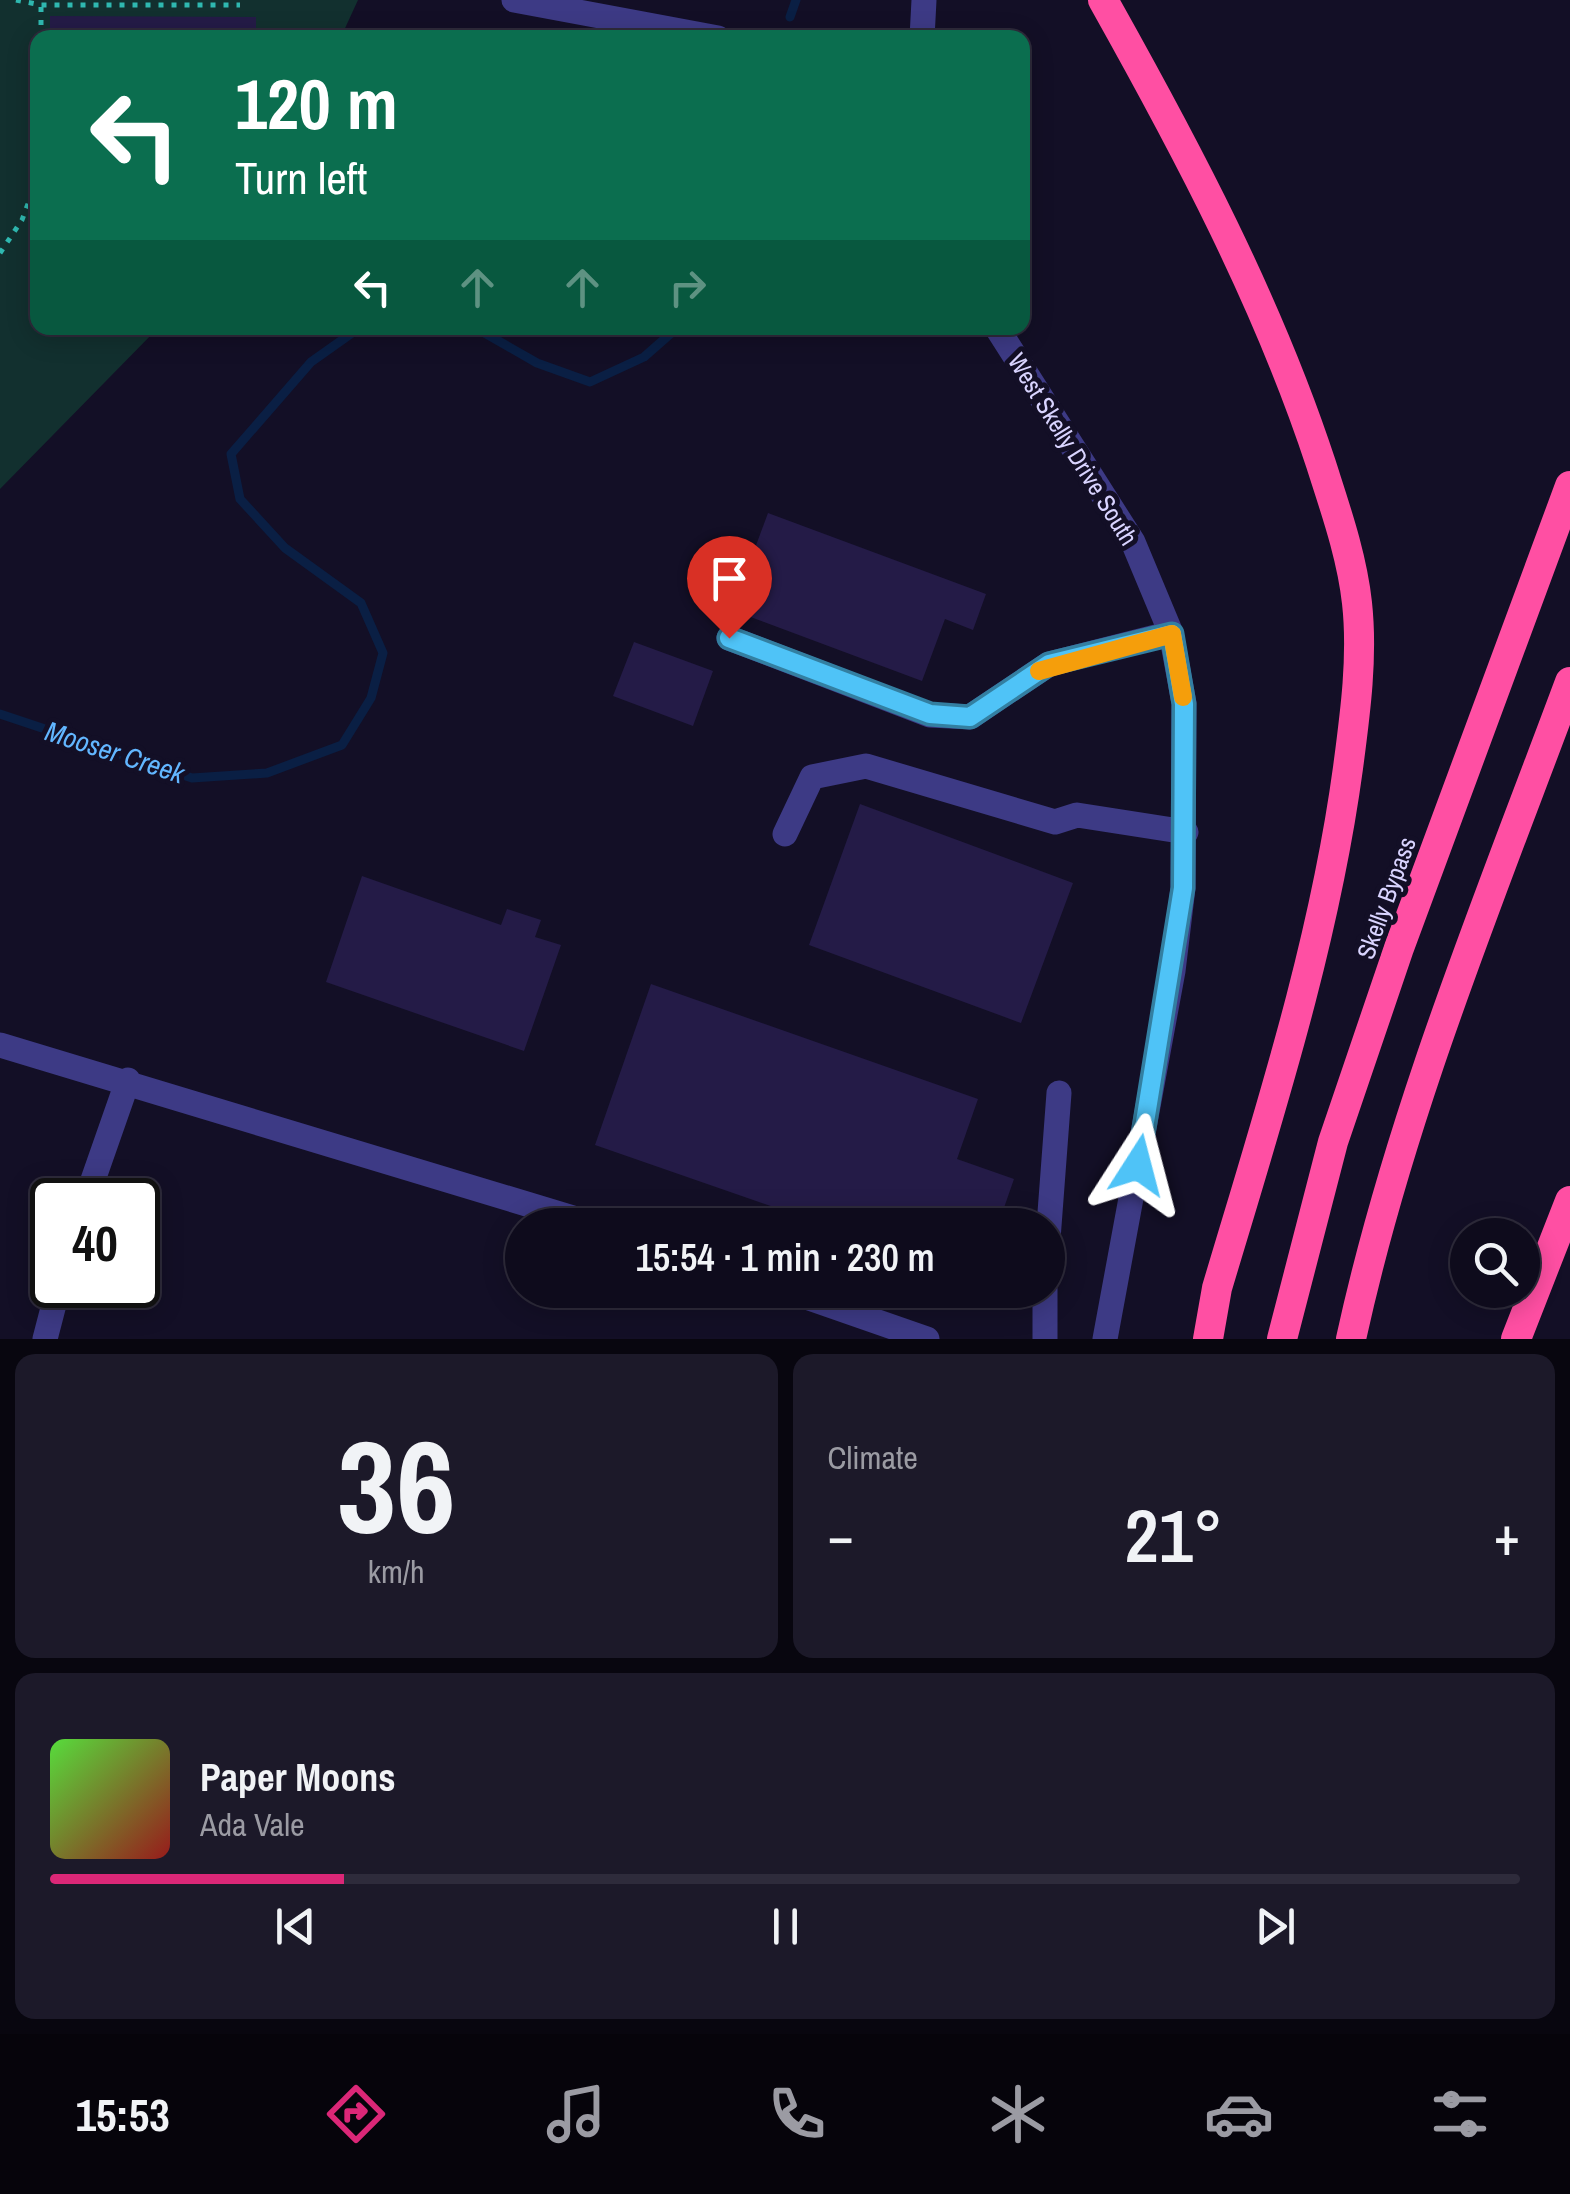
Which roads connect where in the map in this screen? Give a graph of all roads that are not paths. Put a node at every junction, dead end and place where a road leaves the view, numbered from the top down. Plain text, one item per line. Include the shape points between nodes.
1 (514, 0) edge
2 (924, 0) edge
3 (1103, 0) edge
4 (669, 30) edge
5 (922, 30) edge
6 (1000, 335) edge
7 (1570, 486) edge
8 (1172, 634) junction
9 (729, 638) dead end
10 (1570, 682) edge
11 (1186, 832) junction
12 (785, 834) dead end
13 (0, 1044) edge
14 (128, 1080) junction
15 (1059, 1092) dead end
16 (94, 1178) edge
17 (1570, 1201) edge
18 (537, 1208) edge
19 (1050, 1208) edge
20 (53, 1308) edge
21 (838, 1308) edge
22 (1046, 1308) edge
23 (44, 1339) edge
24 (927, 1339) edge
25 (1045, 1339) edge
26 (1105, 1339) edge
27 (1208, 1339) edge
28 (1282, 1339) edge
29 (1351, 1339) edge
30 (1516, 1339) edge

1 - 4 street
2 - 5 street
3 - 27 highway via 1276,346 1337,514 1357,603 1357,686 1342,816
6 - 8 street, West Skelly Drive South via 1133,542
7 - 28 highway, Skelly Bypass via 1339,1125
8 - 9 street via 1049,664 970,717 930,714
8 - 11 street, West Skelly Drive South via 1184,704 1180,774
10 - 29 highway via 1438,1042
11 - 12 street via 1078,816 1056,822 866,766 812,778
11 - 26 street, West Skelly Drive South via 1173,972
13 - 14 street
14 - 16 street
14 - 18 street
15 - 19 street
17 - 30 highway
20 - 23 street
21 - 24 street
22 - 25 street

